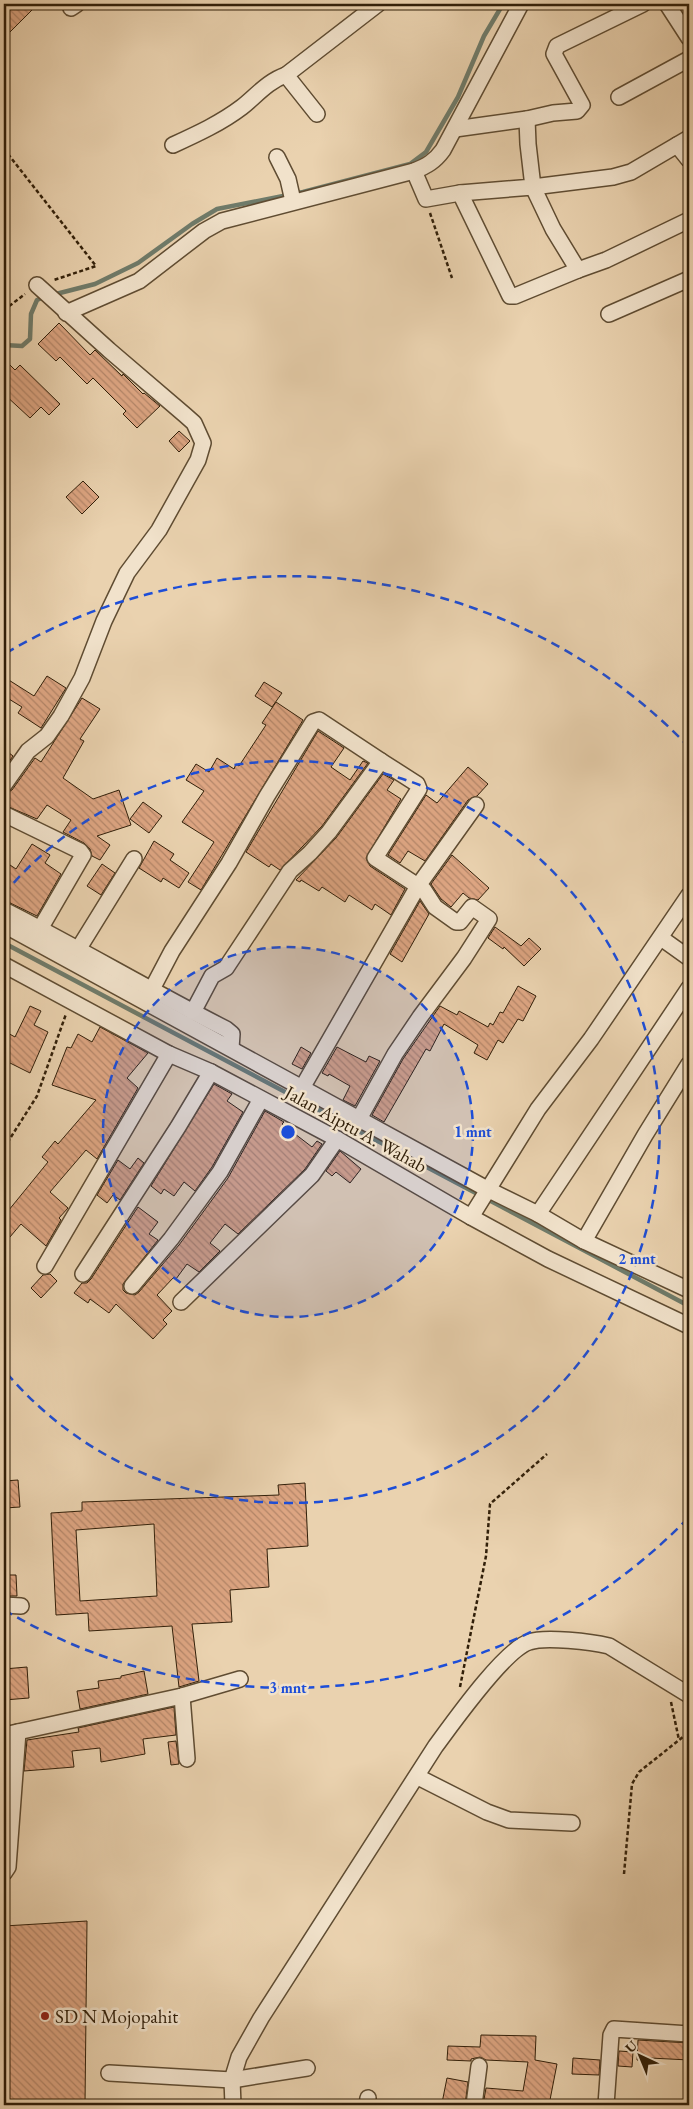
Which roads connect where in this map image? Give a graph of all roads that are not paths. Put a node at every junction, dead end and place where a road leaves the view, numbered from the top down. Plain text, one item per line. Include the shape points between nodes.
1 (378, 4) edge
2 (521, 4) edge
3 (643, 4) edge
4 (667, 4) edge
5 (689, 38) edge
6 (689, 59) edge
7 (286, 74) junction
8 (619, 97) dead end
9 (317, 114) dead end
10 (528, 119) junction
11 (455, 129) junction
12 (683, 141) edge
13 (173, 145) dead end
14 (276, 157) dead end
15 (689, 160) edge
16 (414, 171) junction
17 (533, 187) junction
18 (460, 193) junction
19 (292, 199) junction
20 (689, 220) edge
21 (578, 270) junction
22 (689, 279) edge
23 (39, 287) road end
24 (66, 313) junction
25 (609, 314) dead end
26 (381, 761) junction
27 (4, 786) edge
28 (476, 805) dead end
29 (4, 814) edge
30 (134, 859) dead end
31 (418, 886) junction
32 (689, 895) edge
33 (4, 910) edge
34 (4, 925) edge
35 (40, 929) junction
36 (661, 938) junction
37 (79, 948) junction
38 (689, 958) edge
39 (4, 965) edge
40 (689, 988) edge
41 (152, 991) junction
42 (193, 1012) junction
43 (231, 1048) junction
44 (169, 1054) junction
45 (689, 1064) edge
46 (211, 1072) junction
47 (302, 1088) junction
48 (261, 1098) junction
49 (359, 1119) junction
50 (337, 1139) junction
51 (486, 1192) junction
52 (538, 1214) junction
53 (472, 1216) junction
54 (584, 1241) junction
55 (45, 1266) dead end
56 (83, 1274) dead end
57 (132, 1286) dead end
58 (689, 1290) edge
59 (181, 1302) dead end
60 (689, 1326) edge
61 (4, 1605) edge
62 (21, 1606) dead end
63 (240, 1679) dead end
64 (689, 1695) edge
65 (182, 1696) junction
66 (7, 1733) edge
67 (187, 1759) dead end
68 (418, 1778) junction
69 (572, 1823) dead end
70 (4, 1873) edge
71 (689, 2034) edge
72 (479, 2066) dead end
73 (307, 2068) dead end
74 (109, 2073) dead end
75 (232, 2080) junction
76 (233, 2105) edge
77 (474, 2105) edge
78 (606, 2105) edge

1 - 7 street
2 - 11 street
3 - 10 street via 557,46 554,54 581,108 572,113 553,113
4 - 5 street
6 - 8 street
7 - 9 street
7 - 13 street via 227,118
10 - 11 street
10 - 17 street
11 - 16 street via 435,160
12 - 15 street
12 - 17 street via 631,172
14 - 19 street via 288,179
16 - 18 street via 426,199
16 - 19 street
17 - 18 street
17 - 21 street
18 - 21 street via 510,296
19 - 24 street via 222,221 139,281
20 - 21 street
22 - 25 street
23 - 24 street
24 - 27 street via 194,423 203,443 198,460 159,530 120,585 82,678 61,716 51,733 28,751
26 - 31 street via 417,784 419,789 374,858
26 - 41 street via 319,720 313,722 172,951
26 - 42 street via 328,832 290,871 226,968 212,976
28 - 31 street
29 - 35 street via 54,837 83,855
30 - 37 street
31 - 47 street
31 - 49 street via 435,907 456,922 460,922 472,907 488,917 488,922 406,1039
32 - 36 street
33 - 35 street
34 - 43 street
35 - 37 street
36 - 38 street
36 - 51 street via 538,1109
37 - 41 street
39 - 44 street, Jalan Aiptu A. Wahab
40 - 52 street
41 - 42 street
42 - 43 street via 229,1032 233,1038
43 - 47 street
44 - 46 street, Jalan Aiptu A. Wahab
44 - 55 street
45 - 54 street
46 - 48 street, Jalan Aiptu A. Wahab
46 - 56 street
47 - 49 street
48 - 50 street, Jalan Aiptu A. Wahab
48 - 57 street via 220,1172
49 - 51 street
50 - 53 street, Jalan Aiptu A. Wahab
50 - 59 street via 312,1175
51 - 52 street
51 - 53 street
52 - 54 street
53 - 60 street, Jalan Aiptu A. Wahab via 548,1259
54 - 58 street
61 - 62 street
63 - 65 street
64 - 68 street via 609,1646 561,1641 527,1642 503,1661 455,1720
65 - 66 street
65 - 67 street
66 - 70 street via 8,1867
68 - 69 street via 508,1820
68 - 75 street via 261,2018 239,2057
71 - 78 street via 614,2029
72 - 77 street
73 - 75 street
74 - 75 street
75 - 76 street

